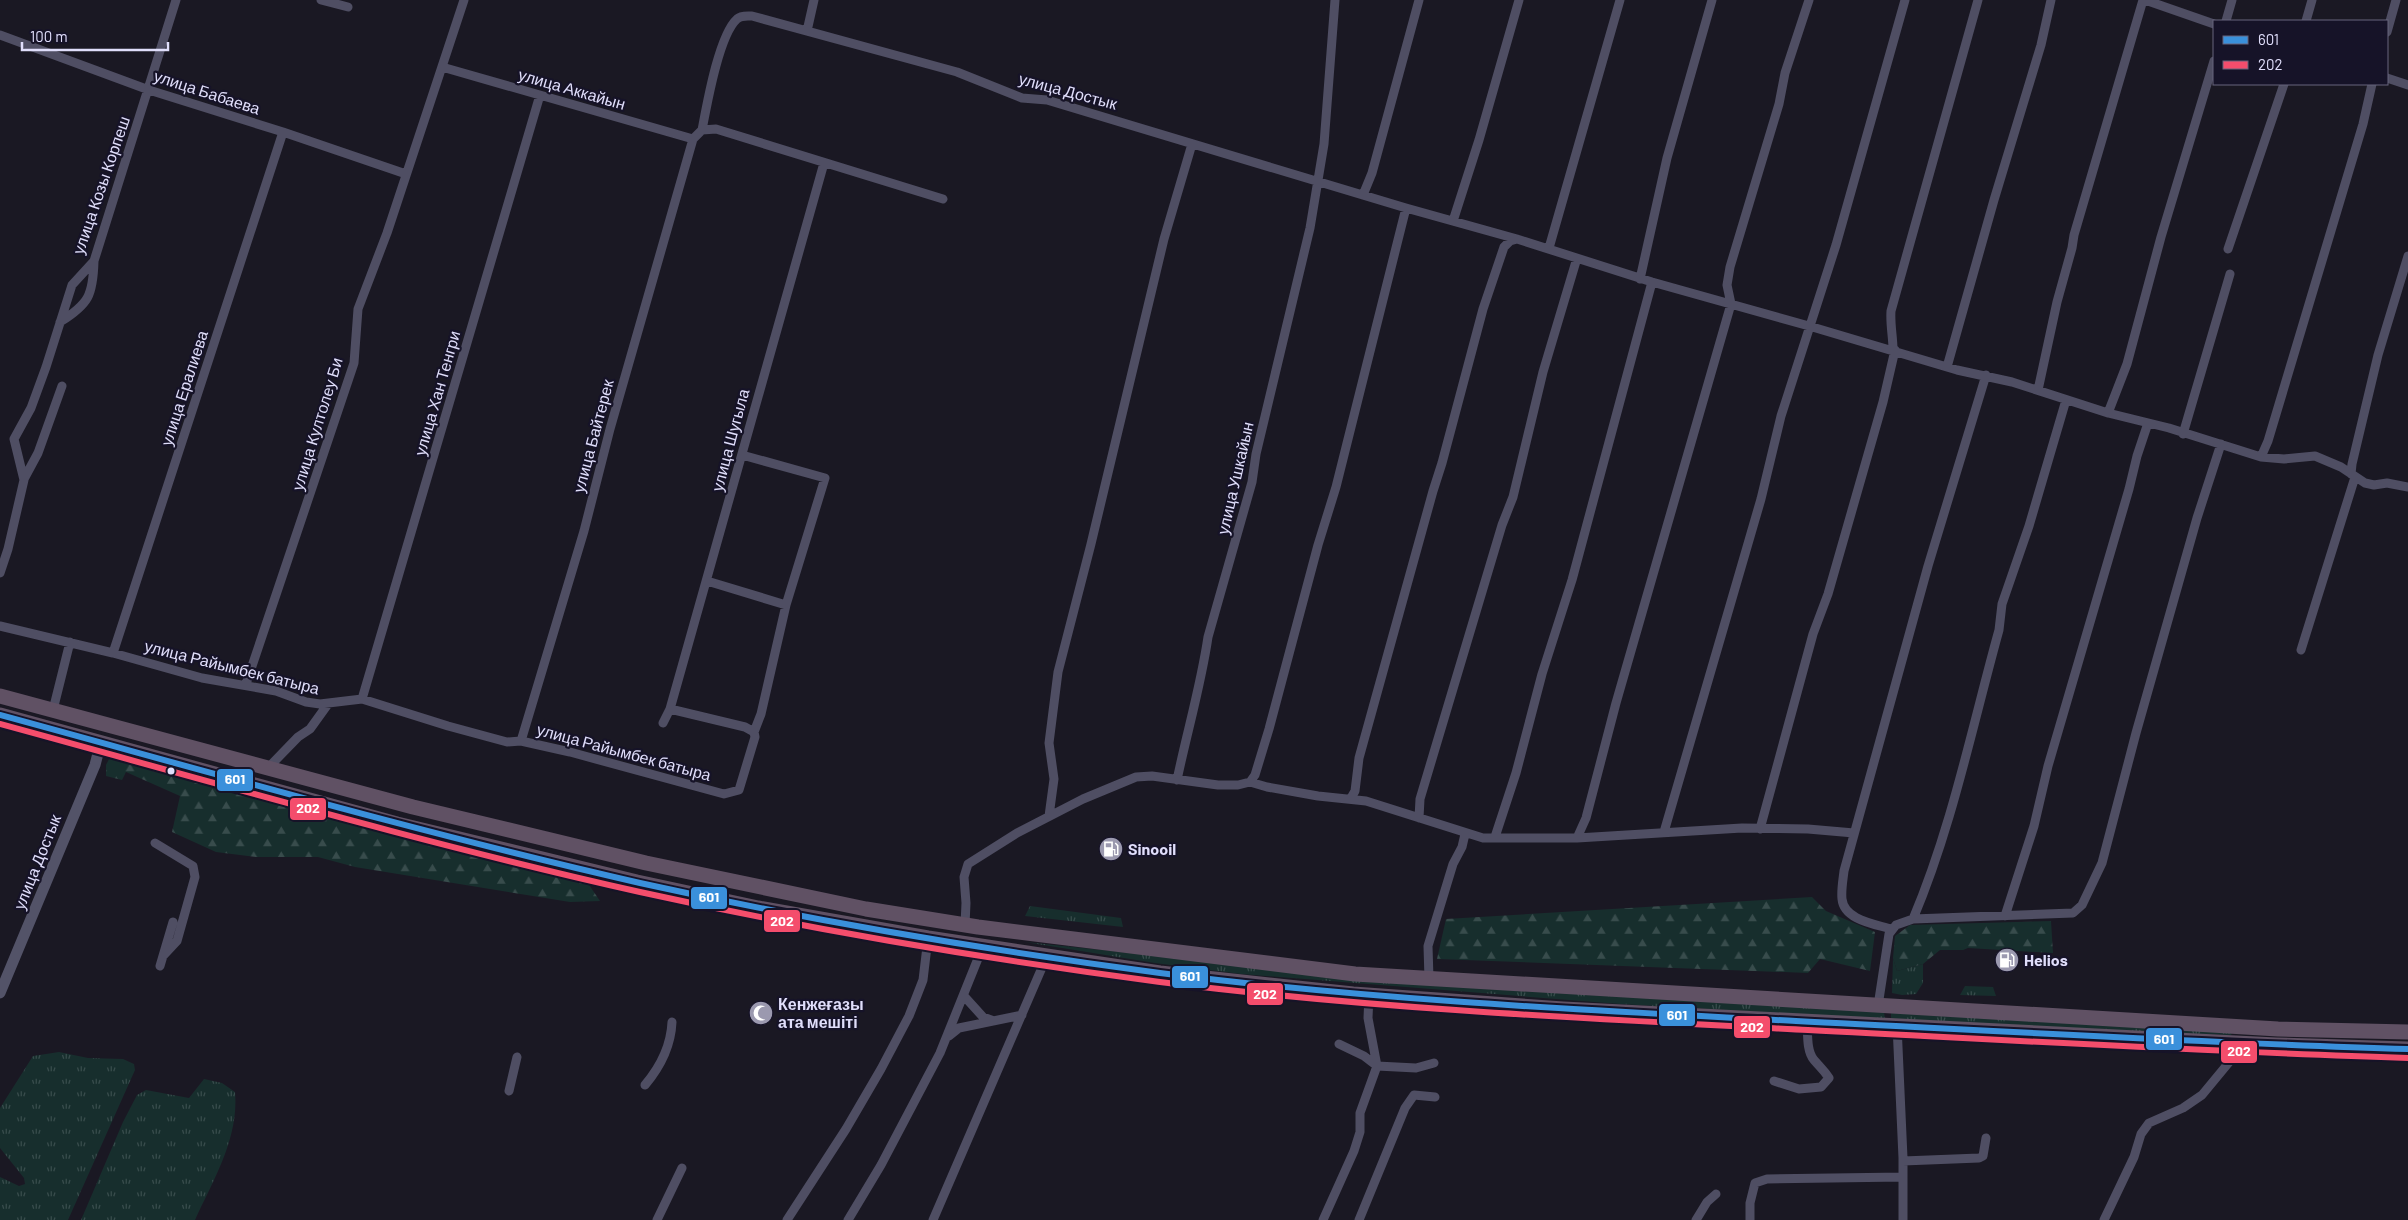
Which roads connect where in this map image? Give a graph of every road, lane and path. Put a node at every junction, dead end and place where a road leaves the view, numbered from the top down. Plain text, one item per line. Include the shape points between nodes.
1 (176, 0) edge
2 (321, 0) edge
3 (464, 0) edge
4 (814, 0) edge
5 (1335, 0) edge
6 (1419, 0) edge
7 (1519, 0) edge
8 (1620, 0) edge
9 (1712, 0) edge
10 (1809, 0) edge
11 (1905, 0) edge
12 (1978, 0) edge
13 (2052, 0) edge
14 (2144, 0) edge
15 (2232, 0) edge
16 (2312, 0) edge
17 (2396, 0) edge
18 (348, 7) dead end
19 (2226, 20) edge
20 (2306, 20) edge
21 (2213, 24) edge
22 (2388, 28) edge
23 (807, 31) junction
24 (0, 35) edge
25 (2213, 64) edge
26 (442, 66) junction
27 (2388, 78) edge
28 (2284, 85) edge
29 (2372, 85) edge
30 (2408, 85) edge
31 (149, 90) junction
32 (540, 95) junction
33 (702, 130) junction
34 (284, 132) junction
35 (693, 139) junction
36 (1192, 144) junction
37 (824, 163) junction
38 (406, 174) junction
39 (1318, 182) junction
40 (1363, 195) junction
41 (943, 198) dead end
42 (1406, 208) junction
43 (1453, 221) junction
44 (1517, 239) junction
45 (1549, 248) junction
46 (2228, 249) dead end
47 (2408, 256) edge
48 (1577, 258) junction
49 (94, 261) junction
50 (2230, 274) dead end
51 (1640, 278) junction
52 (1652, 282) junction
53 (1731, 304) junction
54 (60, 322) junction
55 (1810, 326) junction
56 (1894, 350) junction
57 (1947, 367) junction
58 (1986, 375) junction
59 (62, 386) dead end
60 (2038, 390) junction
61 (2066, 400) junction
62 (2108, 413) junction
63 (2148, 423) junction
64 (2183, 434) junction
65 (2221, 444) junction
66 (742, 454) junction
67 (2261, 457) junction
68 (20, 459) junction
69 (35, 460) junction
70 (2353, 476) junction
71 (24, 480) junction
72 (2408, 487) edge
73 (0, 573) edge
74 (707, 581) junction
75 (786, 605) junction
76 (0, 626) edge
77 (70, 642) junction
78 (2301, 650) dead end
79 (112, 653) junction
80 (246, 684) junction
81 (0, 696) edge
82 (362, 699) junction
83 (328, 704) junction
84 (670, 708) junction
85 (53, 710) junction
86 (0, 715) edge
87 (663, 723) dead end
88 (754, 732) junction
89 (521, 741) junction
90 (101, 742) junction
91 (267, 769) junction
92 (1177, 780) junction
93 (1250, 782) junction
94 (1351, 798) junction
95 (1049, 816) junction
96 (1419, 818) junction
97 (1760, 829) junction
98 (1664, 832) junction
99 (1854, 832) junction
100 (1465, 834) junction
101 (1495, 837) junction
102 (1577, 838) junction
103 (155, 843) dead end
104 (2005, 916) junction
105 (1913, 919) junction
106 (173, 922) dead end
107 (971, 926) junction
108 (1891, 929) junction
109 (928, 938) junction
110 (979, 945) junction
111 (163, 956) junction
112 (1047, 956) junction
113 (160, 966) dead end
114 (1429, 979) junction
115 (0, 993) edge
116 (1369, 995) junction
117 (964, 996) junction
118 (1878, 1006) junction
119 (1022, 1015) junction
120 (994, 1021) junction
121 (1807, 1021) junction
122 (672, 1022) dead end
123 (1897, 1026) junction
124 (2253, 1027) junction
125 (2408, 1032) edge
126 (947, 1037) junction
127 (2245, 1043) junction
128 (1339, 1044) dead end
129 (2408, 1049) edge
130 (517, 1057) dead end
131 (1434, 1063) dead end
132 (1377, 1066) junction
133 (1774, 1081) dead end
134 (646, 1085) dead end
135 (509, 1091) dead end
136 (1435, 1097) dead end
137 (1986, 1138) dead end
138 (1903, 1161) junction
139 (682, 1168) dead end
140 (1903, 1177) junction
141 (1716, 1194) dead end
142 (657, 1220) edge
143 (786, 1220) edge
144 (848, 1220) edge
145 (933, 1220) edge
146 (1323, 1220) edge
147 (1359, 1220) edge
148 (1696, 1220) edge
149 (1750, 1220) edge
150 (1904, 1220) edge
151 (2104, 1220) edge

1 - 31 street, улица Козы Корпеш
2 - 18 street
3 - 26 street, улица Култолеу Би
4 - 23 street
5 - 39 street, улица Ушкайын
6 - 40 street via 1372,173
7 - 43 street
8 - 45 street
9 - 51 street via 1667,158
10 - 53 street via 1730,267 1727,285
11 - 55 street
12 - 56 street via 1892,311 1890,322
13 - 57 street
14 - 21 street
14 - 60 street via 2074,235
15 - 19 street
16 - 20 street
17 - 22 street
23 - 33 street, улица Достык via 752,16 737,19 723,44
23 - 36 street, улица Достык via 957,72 1022,98 1047,100
24 - 31 street, улица Бабаева
25 - 62 street via 2120,388
26 - 32 street, улица Аккайын
26 - 38 street, улица Култолеу Би
27 - 30 street
28 - 46 street
29 - 67 street via 2363,124
31 - 34 street, улица Бабаева
31 - 49 street, улица Козы Корпеш
32 - 35 street, улица Аккайын
32 - 82 street, улица Хан Тенгри
33 - 35 street
33 - 37 street via 716,130
34 - 38 street, улица Бабаева
34 - 79 street, улица Ералиева
35 - 89 street, улица Байтерек via 584,531
36 - 39 street, улица Достык
36 - 95 street via 1164,239 1058,672 1049,743 1054,779
37 - 41 street
37 - 66 street, улица Шугыла
38 - 80 street, улица Култолеу Би via 358,309 354,364
39 - 40 street, улица Достык
39 - 92 street, улица Ушкайын via 1252,482 1208,637
40 - 42 street, улица Достык
42 - 43 street, улица Достык
42 - 93 street via 1336,487 1269,729
43 - 44 street, улица Достык
44 - 45 street, улица Достык
44 - 94 street via 1504,247 1480,318 1359,758 1355,791
45 - 48 street, улица Достык
47 - 70 street via 2378,355 2352,464
48 - 51 street, улица Достык
48 - 96 street via 1543,372 1513,497 1420,799
49 - 54 street, улица Козы Корпеш via 72,285
49 - 54 street via 92,288 86,303
50 - 64 street
51 - 52 street, улица Достык
52 - 53 street, улица Достык
52 - 101 street via 1572,580
53 - 55 street, улица Достык
53 - 102 street via 1590,802
54 - 68 street, улица Козы Корпеш via 30,408 14,439
55 - 56 street, улица Достык
55 - 98 street via 1781,416 1761,499
56 - 57 street, улица Достык
56 - 97 street via 1883,402 1828,594 1813,634
57 - 58 street, улица Достык
58 - 60 street, улица Достык
58 - 99 street
59 - 69 street
60 - 61 street, улица Достык
61 - 62 street, улица Достык
61 - 105 street via 2002,604 1999,630 1952,805
62 - 63 street, улица Достык
63 - 64 street, улица Достык
63 - 104 street via 2048,766 2034,826
64 - 65 street, улица Достык
65 - 67 street, улица Достык
65 - 104 street via 2197,518 2096,879 2082,905 2072,913
66 - 74 street, улица Шугыла
66 - 75 street via 825,478
67 - 70 street, улица Достык via 2315,456
68 - 69 street via 25,462
68 - 71 street, улица Козы Корпеш
69 - 71 street
70 - 72 street, улица Достык via 2365,484
70 - 78 street
71 - 73 street, улица Козы Корпеш
74 - 75 street
74 - 84 street, улица Шугыла
75 - 88 street
76 - 77 street, улица Райымбек батыра
77 - 79 street, улица Райымбек батыра
77 - 85 street
79 - 80 street, улица Райымбек батыра via 202,678
80 - 83 street, улица Райымбек батыра via 306,702
81 - 85 highway
82 - 83 street, улица Райымбек батыра
82 - 89 street, улица Райымбек батыра via 490,738
83 - 91 street via 310,730 298,737
84 - 87 street, улица Шугыла
84 - 88 street
85 - 91 highway
86 - 90 highway
88 - 89 street, улица Райымбек батыра via 756,737 739,790 732,794
90 - 109 highway via 397,824 637,882 758,908
90 - 115 main road, улица Достык via 95,765
91 - 107 highway via 646,863 866,909
92 - 93 street via 1218,785
92 - 95 street via 1136,777
93 - 94 street via 1318,796
94 - 96 street
95 - 107 street via 968,864 964,877
96 - 100 street
97 - 98 street
97 - 99 street via 1808,828
98 - 102 street
99 - 108 street via 1844,871 1842,901 1856,918
100 - 101 street
100 - 114 street via 1428,946
101 - 102 street
103 - 111 street via 193,866 195,877 177,941
104 - 105 street
105 - 108 street
106 - 111 street
107 - 110 highway via 980,936
107 - 114 highway via 1288,967
108 - 118 street
109 - 110 highway
109 - 143 street via 923,980 909,1016 846,1129
110 - 112 highway
110 - 117 street
111 - 113 street
112 - 116 highway via 1160,973
112 - 119 street
114 - 118 highway
116 - 121 highway
116 - 132 street via 1368,1018
117 - 120 street via 983,1016
117 - 126 street
118 - 124 highway
119 - 120 street
119 - 145 street
120 - 126 street via 959,1028
121 - 123 highway
121 - 133 street via 1813,1059 1822,1066 1828,1078 1821,1087 1798,1089
122 - 134 street via 671,1040
123 - 127 highway
123 - 138 street
124 - 125 highway
124 - 127 street
126 - 144 street via 919,1096
127 - 129 highway
127 - 151 street via 2202,1095 2183,1108 2149,1123 2141,1134 2134,1157
128 - 132 street
130 - 135 street
131 - 132 street via 1416,1068
132 - 146 street via 1360,1113 1360,1132 1354,1151
136 - 147 street via 1414,1094 1405,1108
137 - 138 street via 1985,1151 1979,1158
138 - 140 street
139 - 142 street
140 - 149 street via 1767,1179 1755,1183
140 - 150 street
141 - 148 street

